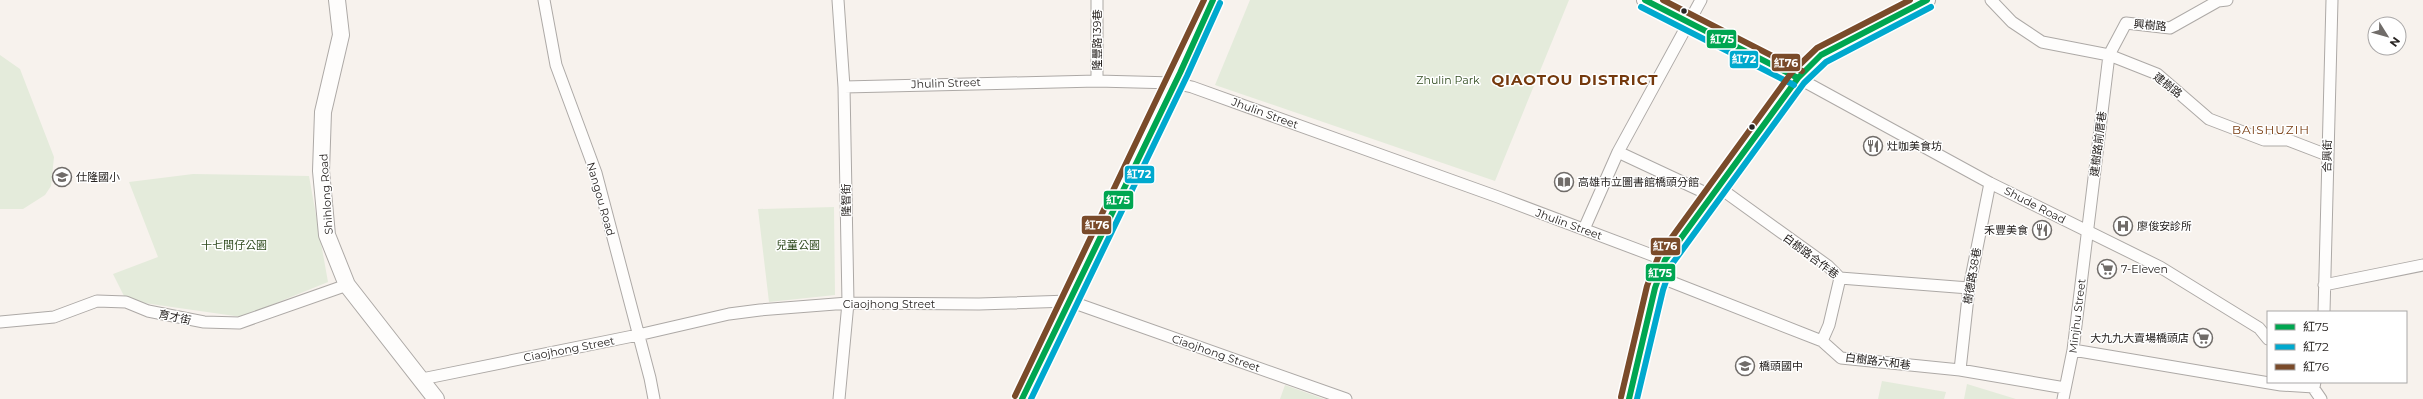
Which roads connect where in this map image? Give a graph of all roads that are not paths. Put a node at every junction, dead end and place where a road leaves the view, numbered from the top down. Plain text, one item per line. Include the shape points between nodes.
1 (337, 0) edge
2 (544, 0) edge
3 (838, 0) edge
4 (1097, 0) edge
5 (1213, 0) edge
6 (1645, 0) edge
7 (1701, 0) edge
8 (1927, 0) edge
9 (1991, 0) edge
10 (2221, 0) edge
11 (2332, 0) edge
12 (1688, 22) junction
13 (2109, 55) junction
14 (1798, 78) junction
15 (1097, 81) junction
16 (1174, 83) junction
17 (844, 87) junction
18 (1618, 152) junction
19 (2327, 155) junction
20 (1990, 183) junction
21 (1714, 191) junction
22 (1584, 229) junction
23 (2088, 232) junction
24 (1665, 260) junction
25 (2423, 266) edge
26 (1659, 277) junction
27 (1840, 278) junction
28 (347, 285) junction
29 (2324, 285) junction
30 (1969, 288) junction
31 (1069, 301) junction
32 (848, 303) junction
33 (2324, 311) edge
34 (0, 322) edge
35 (638, 335) junction
36 (2267, 338) edge
37 (1822, 341) junction
38 (2073, 350) junction
39 (1960, 370) junction
40 (422, 379) junction
41 (2267, 383) edge
42 (2269, 383) edge
43 (2312, 384) edge
44 (2064, 394) edge
45 (436, 399) edge
46 (654, 399) edge
47 (839, 399) edge
48 (1022, 399) edge
49 (1346, 399) edge
50 (1629, 399) edge
51 (2321, 399) edge

1 - 28 street, Shihlong Road via 341,35 323,112 321,171 327,235
2 - 35 street, Nangou Road via 556,65 596,173
3 - 17 street, 隆智街
4 - 15 street, 隆豐路139巷
5 - 16 street
6 - 12 street
7 - 12 street
8 - 14 street via 1821,55
9 - 13 street, 建樹路 via 2012,22 2042,42
10 - 13 street, 興樹路 via 2170,28 2126,23
11 - 19 street, 合興街
12 - 14 street
12 - 18 street
13 - 19 street, 建樹路 via 2157,74 2209,119 2264,140 2288,140
13 - 23 street, 建樹路前厝巷
14 - 20 street, Shude Road
14 - 21 street
15 - 16 street, Jhulin Street
15 - 17 street, Jhulin Street
16 - 22 street, Jhulin Street via 1192,87
16 - 31 street
17 - 32 street, 隆智街
18 - 21 street, 白樹路合作巷
18 - 22 street
19 - 29 street, 合興街
20 - 23 street, Shude Road
20 - 30 street, 樹德路38巷
21 - 24 street
21 - 27 street, 白樹路合作巷 via 1828,266
22 - 24 street, Jhulin Street
23 - 36 street, Shude Road via 2160,267 2259,328
23 - 38 street, Minjhu Street
24 - 26 street
25 - 29 street
26 - 37 street, 白樹路六和巷
26 - 50 street
27 - 30 street, 白樹路合作巷
27 - 37 street via 1829,325
28 - 34 street, 育才街 via 239,323 204,322 148,311 126,302 97,301 54,317
28 - 40 street, Shihlong Road
29 - 33 street, 合興街
30 - 39 street, 樹德路38巷
31 - 32 street, Ciaojhong Street via 979,304
31 - 48 street
31 - 49 street, Ciaojhong Street
32 - 35 street, Ciaojhong Street via 729,314
32 - 47 street, 隆智街
35 - 40 street, Ciaojhong Street
35 - 46 street, Nangou Road
37 - 39 street, 白樹路六和巷 via 1841,358
38 - 41 street
38 - 44 street, Minjhu Street
39 - 44 street, 白樹路六和巷
40 - 45 street, Shihlong Road
42 - 43 street
43 - 51 street

